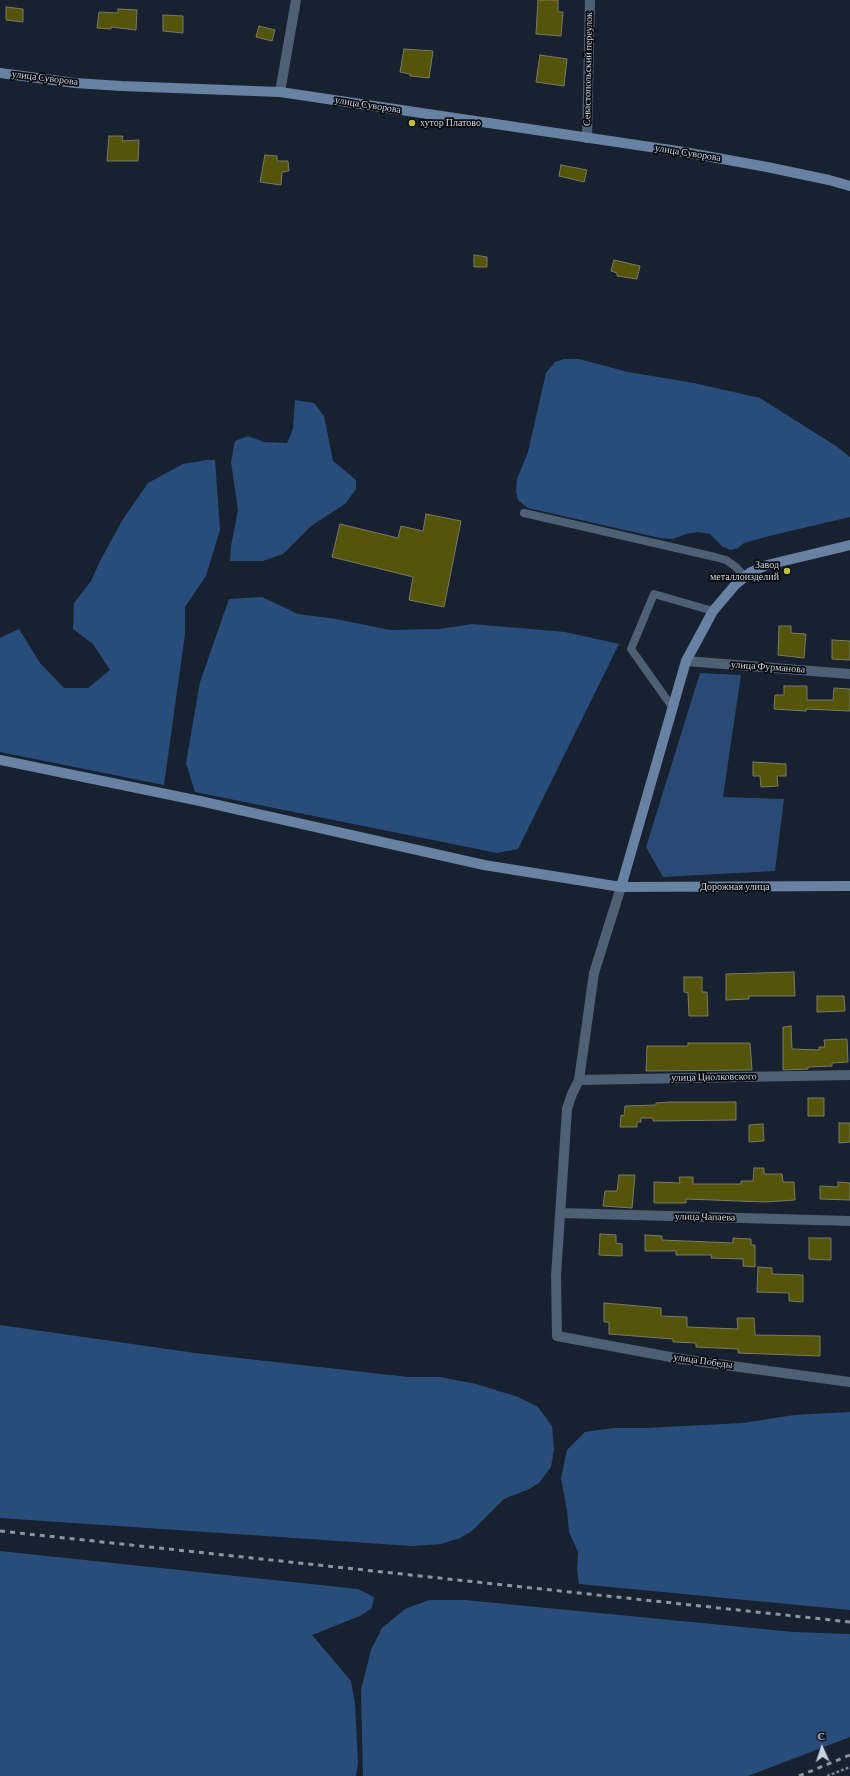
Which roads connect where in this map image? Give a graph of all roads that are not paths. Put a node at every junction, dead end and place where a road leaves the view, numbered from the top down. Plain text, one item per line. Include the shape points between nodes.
1 (296, 0) edge
2 (590, 0) edge
3 (0, 72) edge
4 (280, 92) junction
5 (587, 138) junction
6 (850, 186) edge
7 (524, 513) dead end
8 (850, 545) edge
9 (745, 577) junction
10 (713, 611) junction
11 (686, 661) junction
12 (850, 674) edge
13 (673, 708) junction
14 (0, 760) edge
15 (850, 886) edge
16 (621, 887) junction
17 (850, 1075) edge
18 (579, 1080) junction
19 (560, 1213) junction
20 (850, 1221) edge
21 (850, 1382) edge

1 - 4 street
2 - 5 street, Севастопольский переулок
3 - 4 street, улица Суворова via 75,83
4 - 5 street, улица Суворова
5 - 6 street, улица Суворова via 760,165
7 - 9 lane via 716,556 736,567
8 - 9 street via 767,565
9 - 10 street
10 - 11 street
10 - 13 lane via 654,594 631,649
11 - 12 street, улица Фурманова
11 - 13 street
13 - 16 street
14 - 16 street, Дорожная улица via 200,801 484,865
15 - 16 street, Дорожная улица
16 - 18 street via 594,973
17 - 18 street, улица Циолковского
18 - 19 street via 567,1108
19 - 20 street, улица Чапаева
19 - 21 street, улица Победы via 556,1276 557,1336 682,1359

